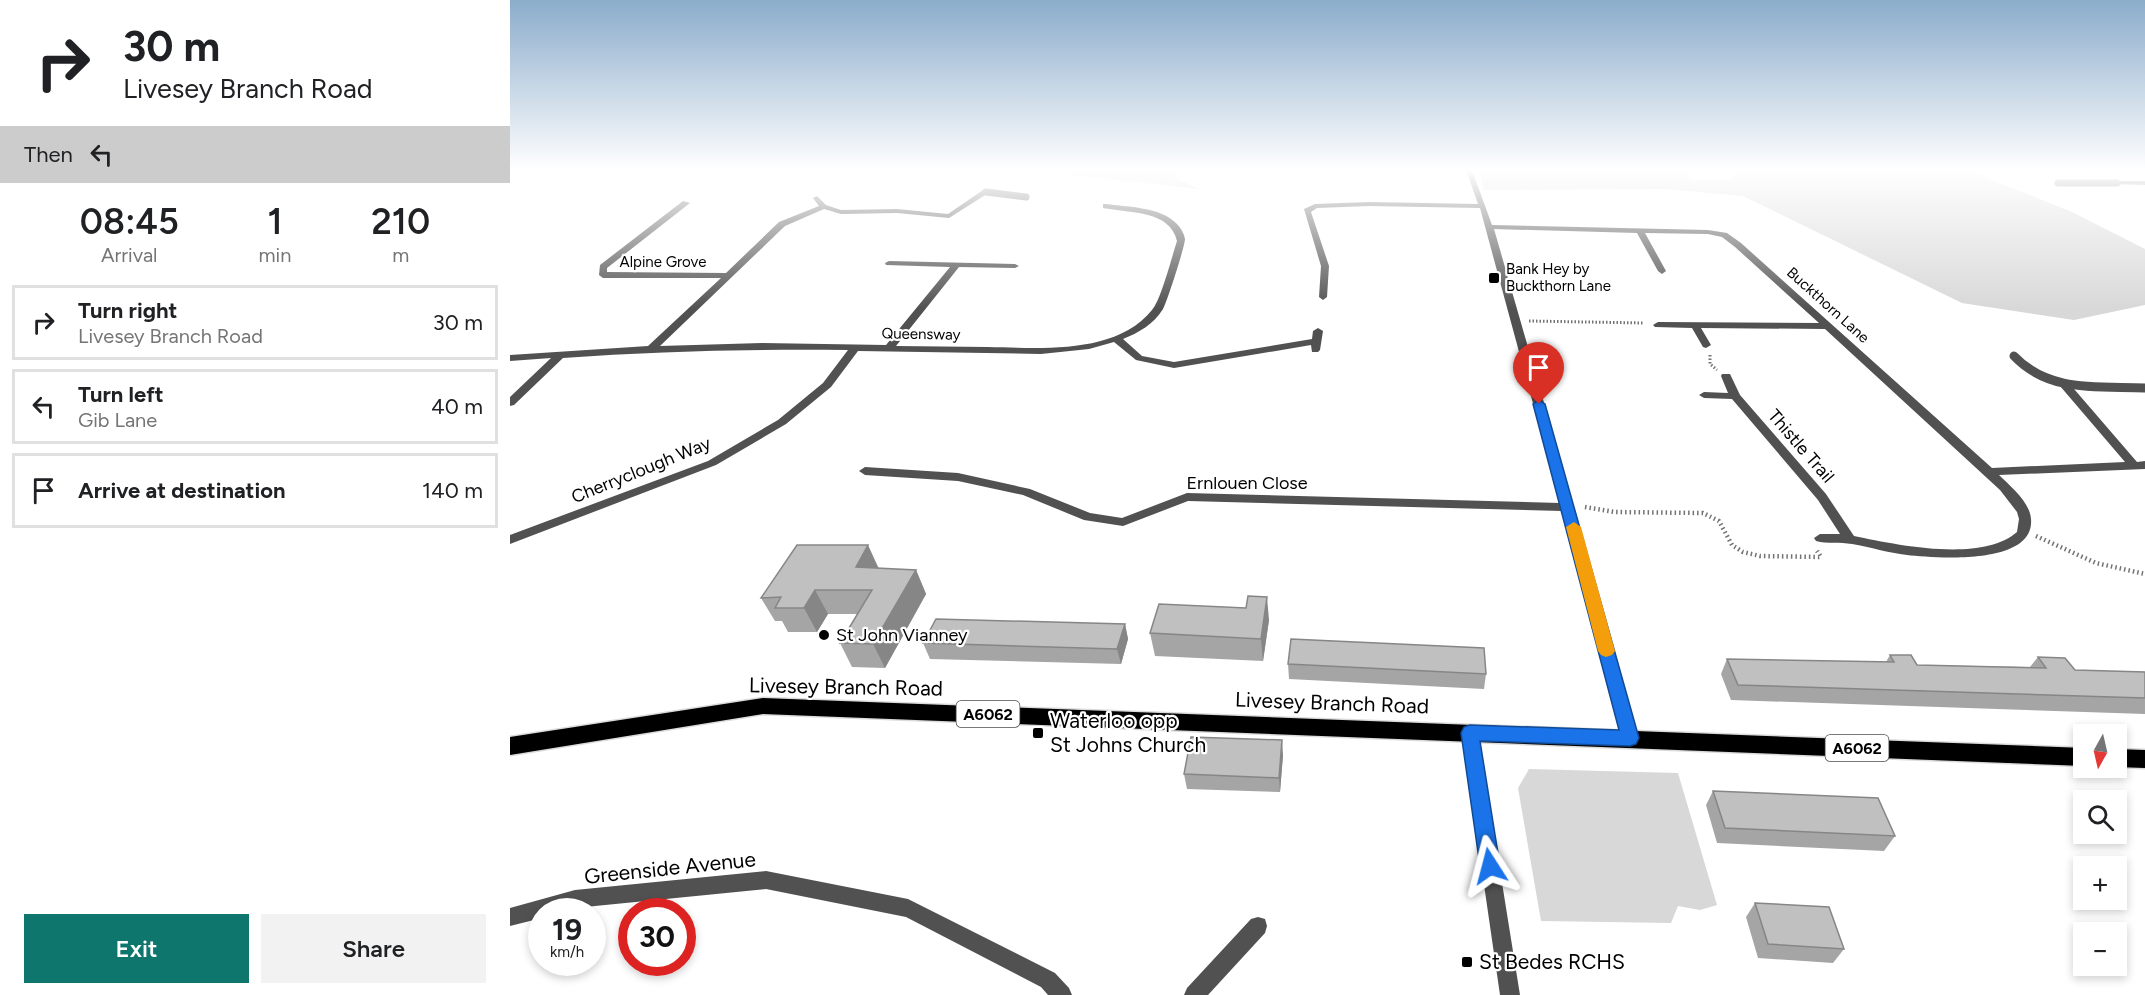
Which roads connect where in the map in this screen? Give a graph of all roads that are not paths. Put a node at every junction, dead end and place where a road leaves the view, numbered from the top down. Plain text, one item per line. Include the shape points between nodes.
1 (668, 216) edge
2 (800, 216) edge
3 (1157, 216) edge
4 (1309, 216) edge
5 (1485, 216) edge
6 (1488, 227) junction
7 (1639, 229) junction
8 (889, 262) dead end
9 (957, 264) junction
10 (1015, 266) dead end
11 (1662, 271) dead end
12 (726, 275) junction
13 (1323, 297) dead end
14 (1658, 325) road end
15 (1695, 325) junction
16 (1829, 326) junction
17 (1115, 338) junction
18 (1316, 341) dead end
19 (1706, 345) road end
20 (855, 348) junction
21 (889, 348) junction
22 (651, 349) junction
23 (558, 356) junction
24 (2014, 356) dead end
25 (510, 358) edge
26 (1726, 376) road end
27 (2064, 384) junction
28 (2145, 388) edge
29 (1704, 395) dead end
30 (1735, 396) junction
31 (510, 403) edge
32 (2139, 464) edge
33 (866, 471) dead end
34 (1989, 472) junction
35 (1568, 507) junction
36 (1820, 538) road end
37 (1850, 539) junction
38 (510, 540) edge
39 (1470, 733) junction
40 (1630, 738) junction
41 (510, 746) edge
42 (2073, 757) edge
43 (2127, 758) edge
44 (2145, 759) edge
45 (510, 917) edge
46 (1258, 926) dead end
47 (1062, 995) edge
48 (1194, 995) edge
49 (1510, 995) edge

1 - 12 street, Alpine Grove via 603,267 603,275
2 - 12 street, Alpine Grove via 782,224
3 - 17 street, Queensway via 1175,224 1181,235 1159,308 1139,327
4 - 13 street via 1325,266
5 - 6 street
6 - 7 street, Buckthorn Lane
6 - 35 street
7 - 11 street
7 - 16 street, Buckthorn Lane via 1724,235
8 - 9 street
9 - 10 street
9 - 21 street
12 - 22 street, Alpine Grove
14 - 15 street
15 - 16 street
15 - 19 street
16 - 34 street, Buckthorn Lane
17 - 18 street via 1139,358 1174,365
17 - 21 street, Queensway via 1063,351
20 - 21 street, Queensway
20 - 22 street, Queensway
20 - 38 street, Cherryclough Way via 827,385 782,422 712,464
22 - 23 street, Queensway
23 - 25 street, Queensway
23 - 31 street
24 - 27 lane via 2028,370
26 - 30 street, Thistle Trail
27 - 28 lane
27 - 32 street
29 - 30 street
30 - 37 street, Thistle Trail via 1822,497
32 - 34 street
33 - 35 street, Ernlouen Close via 958,477 1026,492 1088,517 1123,522 1188,497
34 - 37 street, Buckthorn Lane via 2022,510 2025,519 2024,531 2012,545 1975,552 1916,552
35 - 40 street
36 - 37 street
39 - 40 main road, Livesey Branch Road / A6062
39 - 41 main road, Livesey Branch Road / A6062 via 763,706
39 - 49 street
40 - 42 main road, Livesey Branch Road / A6062
43 - 44 main road
45 - 47 street, Greenside Avenue via 575,899 766,880 908,908 1048,980
46 - 48 street

